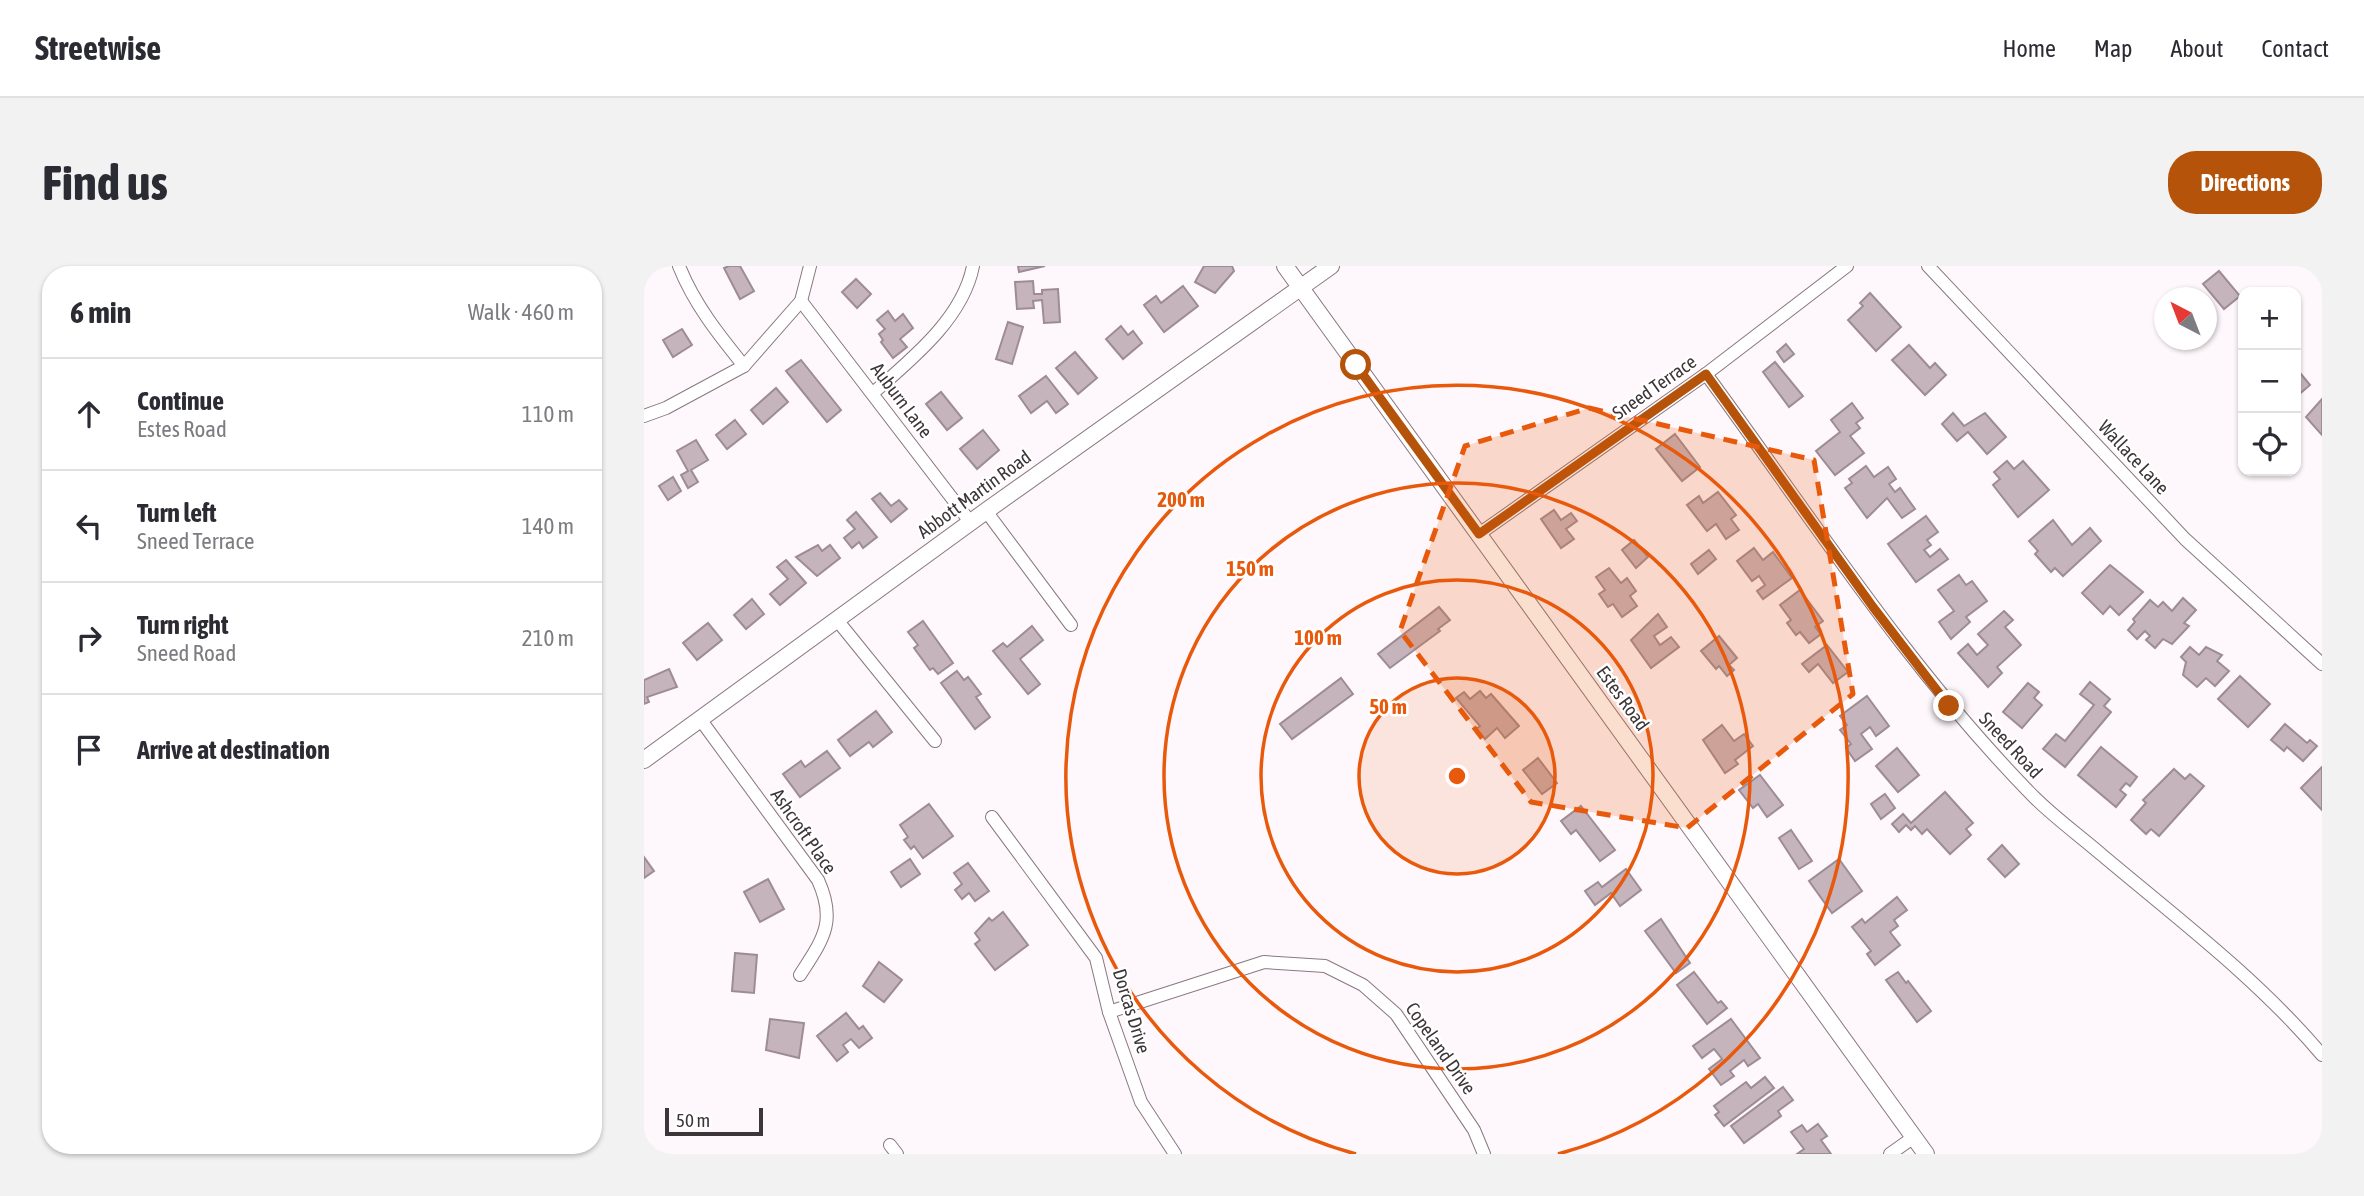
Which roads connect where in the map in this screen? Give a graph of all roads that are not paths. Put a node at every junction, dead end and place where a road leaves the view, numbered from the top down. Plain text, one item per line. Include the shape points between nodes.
1 (680, 266) edge
2 (810, 266) edge
3 (973, 266) edge
4 (1285, 266) edge
5 (1331, 266) edge
6 (1847, 266) edge
7 (1928, 266) edge
8 (1302, 289) junction
9 (801, 301) junction
10 (744, 366) junction
11 (1706, 374) junction
12 (873, 393) junction
13 (644, 416) edge
14 (986, 511) junction
15 (971, 523) junction
16 (1479, 534) junction
17 (837, 620) junction
18 (1071, 625) dead end
19 (2322, 664) edge
20 (700, 719) junction
21 (935, 741) dead end
22 (644, 760) edge
23 (992, 817) dead end
24 (800, 975) dead end
25 (1109, 1012) junction
26 (2322, 1055) edge
27 (1914, 1137) junction
28 (1175, 1154) edge
29 (1484, 1154) edge
30 (1890, 1154) edge
31 (1926, 1154) edge

1 - 10 street via 712,326
2 - 9 street
3 - 12 street via 969,287 955,310
4 - 8 main road, Estes Road
5 - 8 main road, Abbott Martin Road
6 - 11 street, Sneed Terrace
7 - 19 street, Wallace Lane via 2185,539
8 - 14 main road, Abbott Martin Road
8 - 16 main road, Estes Road
9 - 10 street
9 - 12 street, Auburn Lane
10 - 13 street
11 - 16 street, Sneed Terrace
11 - 26 street, Sneed Road via 1873,607 1983,744 2037,800 2259,988
12 - 15 street, Auburn Lane
14 - 15 main road, Abbott Martin Road
14 - 18 street
15 - 17 main road, Abbott Martin Road
16 - 27 main road, Estes Road
17 - 20 main road, Abbott Martin Road
17 - 21 street
20 - 22 main road, Abbott Martin Road
20 - 24 street, Ashcroft Place via 818,880 828,901 826,934
23 - 25 street, Dorcas Drive via 1096,958
25 - 28 street, Dorcas Drive via 1142,1102
25 - 29 street, Copeland Drive via 1264,962 1325,966 1363,985 1396,1014 1474,1130
27 - 30 street
27 - 31 main road, Estes Road

